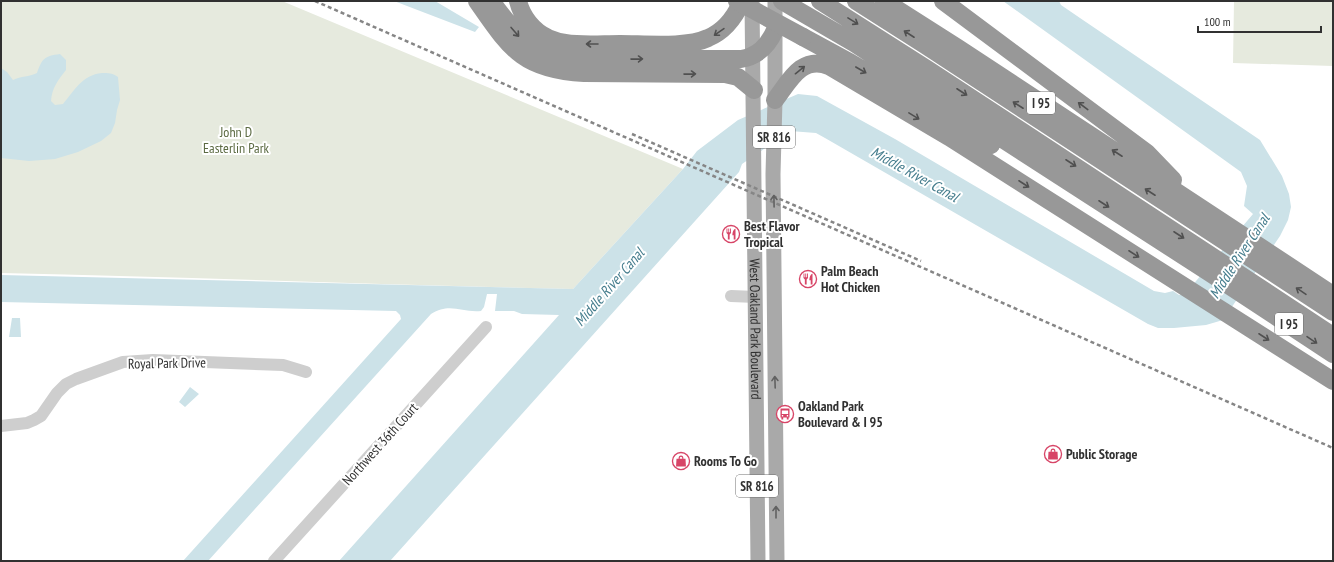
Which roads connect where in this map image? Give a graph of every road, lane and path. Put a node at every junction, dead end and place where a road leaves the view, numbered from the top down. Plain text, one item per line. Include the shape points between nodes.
1 (477, 1) edge
2 (491, 1) edge
3 (518, 1) edge
4 (738, 1) edge
5 (742, 1) edge
6 (752, 1) edge
7 (775, 1) edge
8 (782, 1) edge
9 (820, 1) edge
10 (856, 1) edge
11 (884, 1) edge
12 (943, 1) edge
13 (775, 30) junction
14 (753, 55) junction
15 (754, 95) junction
16 (775, 100) junction
17 (1071, 183) junction
18 (1197, 205) junction
19 (1233, 238) junction
20 (1267, 260) junction
21 (1214, 267) junction
22 (774, 271) junction
23 (1248, 289) junction
24 (1333, 295) edge
25 (731, 296) dead end
26 (756, 297) junction
27 (1333, 312) edge
28 (774, 319) junction
29 (486, 327) dead end
30 (1333, 336) edge
31 (1333, 354) edge
32 (306, 372) dead end
33 (1333, 382) edge
34 (1, 426) edge
35 (757, 440) junction
36 (776, 462) junction
37 (758, 532) junction
38 (777, 556) edge
39 (274, 561) edge
40 (758, 561) edge

1 -> 15 highway via 517,52 548,68 584,73 725,74 738,77
2 -> 14 highway via 525,41 536,49 558,57 736,59
5 -> 3 highway via 725,28 715,35 680,44 589,44 553,40 542,35 528,22
4 -> 17 highway, bridge via 1003,153
6 - 14 main road, West Oakland Park Boulevard / SR 816
7 - 13 main road, West Oakland Park Boulevard / SR 816
8 - 17 highway, I 95 via 854,43
9 -> 21 highway via 921,65
19 -> 10 highway
18 -> 11 highway, I 95
18 -> 12 highway via 1147,153
13 - 14 highway via 766,46
13 - 16 main road, West Oakland Park Boulevard / SR 816
14 - 15 main road, West Oakland Park Boulevard / SR 816
15 - 26 main road, West Oakland Park Boulevard / SR 816
22 -> 16 main road, West Oakland Park Boulevard / SR 816
16 -> 33 highway via 803,67 815,64 829,66 949,137
17 -> 21 highway, I 95
18 - 19 highway, I 95
19 - 20 highway, I 95
20 - 24 highway, I 95
27 -> 20 highway
21 - 23 highway, I 95
22 - 26 main road via 769,287
22 - 28 main road, West Oakland Park Boulevard / SR 816
23 - 30 highway
23 -> 31 highway, I 95
25 - 26 street
26 - 28 main road via 769,306
26 - 35 main road, West Oakland Park Boulevard / SR 816
36 -> 28 main road, West Oakland Park Boulevard / SR 816
29 - 39 street, Northwest 36th Court
32 - 34 street, Royal Park Drive via 283,364 154,360 123,362 66,384 41,416 34,420
35 - 36 main road via 767,457
35 - 37 main road, West Oakland Park Boulevard / SR 816
38 -> 36 main road, West Oakland Park Boulevard / SR 816
37 - 38 main road via 767,536
37 - 40 main road, West Oakland Park Boulevard / SR 816

